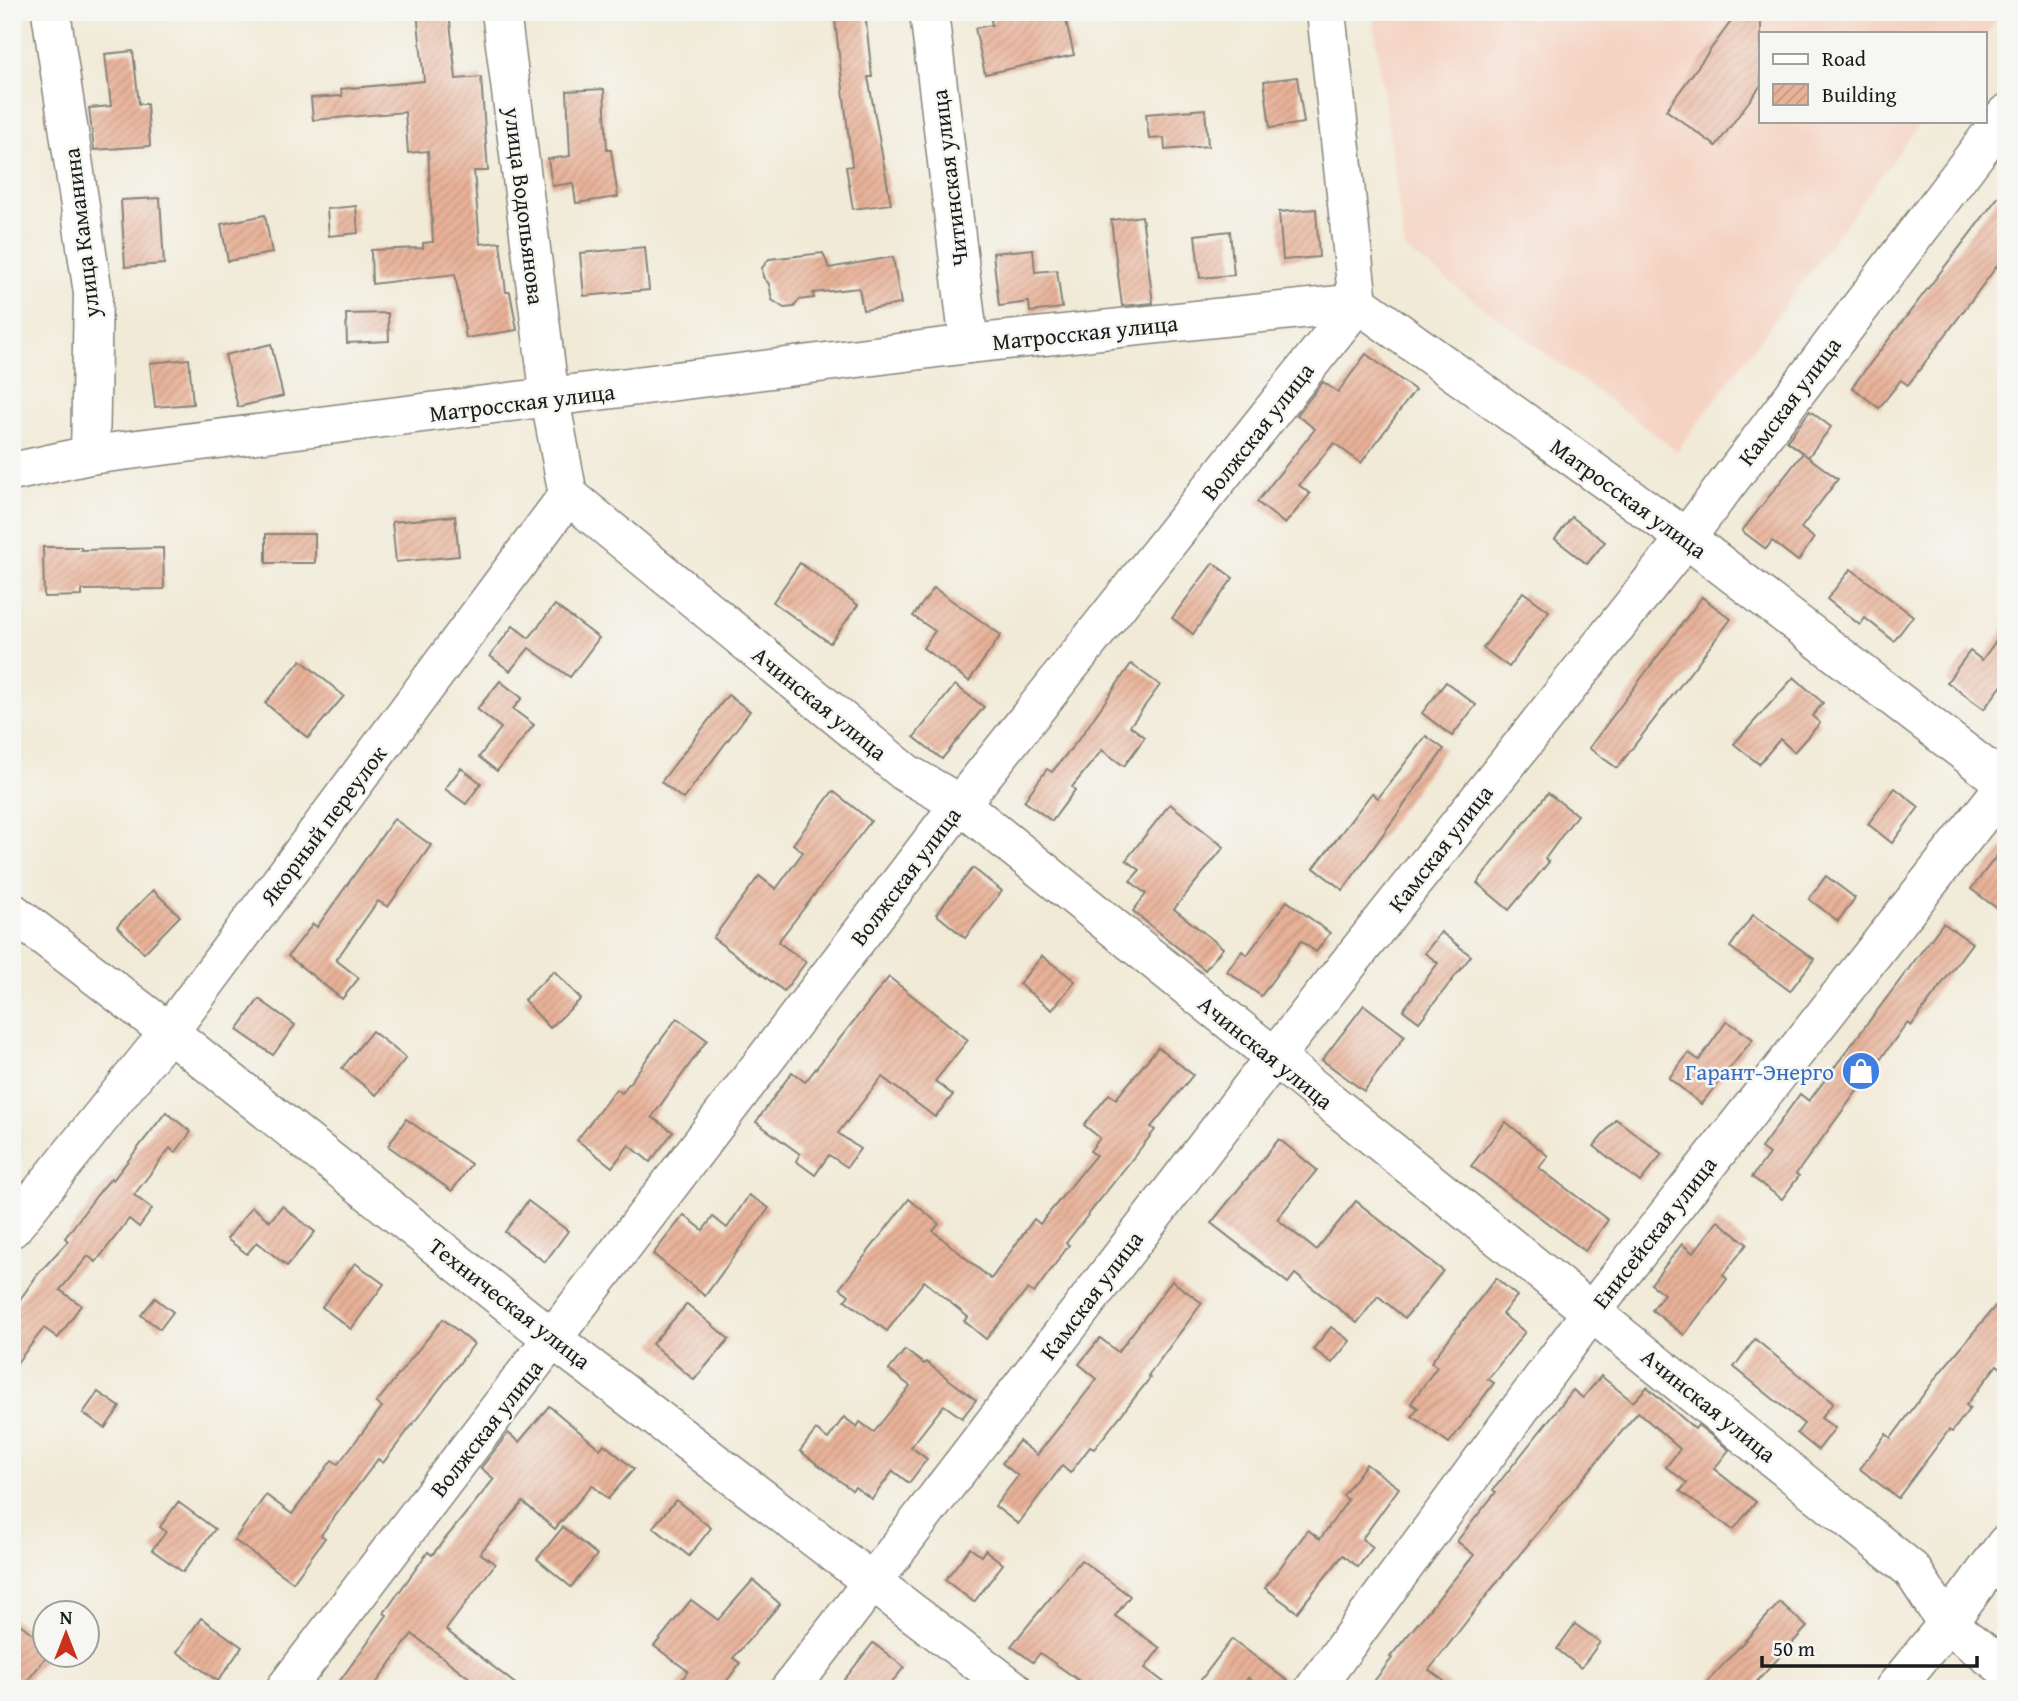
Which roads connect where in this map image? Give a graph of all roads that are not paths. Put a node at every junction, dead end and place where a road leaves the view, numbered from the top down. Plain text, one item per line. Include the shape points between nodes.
1 (51, 12) edge
2 (501, 12) edge
3 (929, 12) edge
4 (1326, 12) edge
5 (2006, 114) edge
6 (1358, 303) junction
7 (970, 344) junction
8 (550, 399) junction
9 (90, 455) junction
10 (12, 472) edge
11 (568, 495) junction
12 (1686, 538) junction
13 (2006, 784) edge
14 (960, 804) junction
15 (12, 912) edge
16 (169, 1032) junction
17 (1273, 1059) junction
18 (12, 1228) edge
19 (1592, 1311) junction
20 (554, 1339) junction
21 (2006, 1544) edge
22 (872, 1581) junction
23 (1947, 1624) junction
24 (2006, 1669) edge
25 (285, 1689) edge
26 (790, 1689) edge
27 (1013, 1689) edge
28 (1314, 1689) edge
29 (1894, 1689) edge

1 - 9 street, улица Каманина via 93,293
2 - 8 street, улица Водопьянова
3 - 7 street, Читинская улица
4 - 6 street
5 - 12 street, Камская улица
6 - 7 street, Матросская улица
6 - 12 street, Матросская улица
6 - 14 street, Волжская улица
7 - 8 street, Матросская улица
8 - 9 street, Матросская улица
8 - 11 street
9 - 10 street, Матросская улица
11 - 14 street, Ачинская улица via 906,773
11 - 16 street, Якорный переулок
12 - 13 street, Матросская улица
12 - 17 street, Камская улица
13 - 19 street, Енисейская улица
14 - 17 street, Ачинская улица
14 - 20 street, Волжская улица
15 - 16 street, Техническая улица
16 - 18 street, Якорный переулок
16 - 20 street, Техническая улица
17 - 19 street, Ачинская улица
17 - 22 street, Камская улица
19 - 23 street, Ачинская улица via 1912,1570
19 - 28 street, Енисейская улица
20 - 22 street, Техническая улица
20 - 25 street, Волжская улица
21 - 23 street
22 - 26 street, Камская улица
22 - 27 street, Техническая улица
23 - 24 street, Ачинская улица
23 - 29 street

